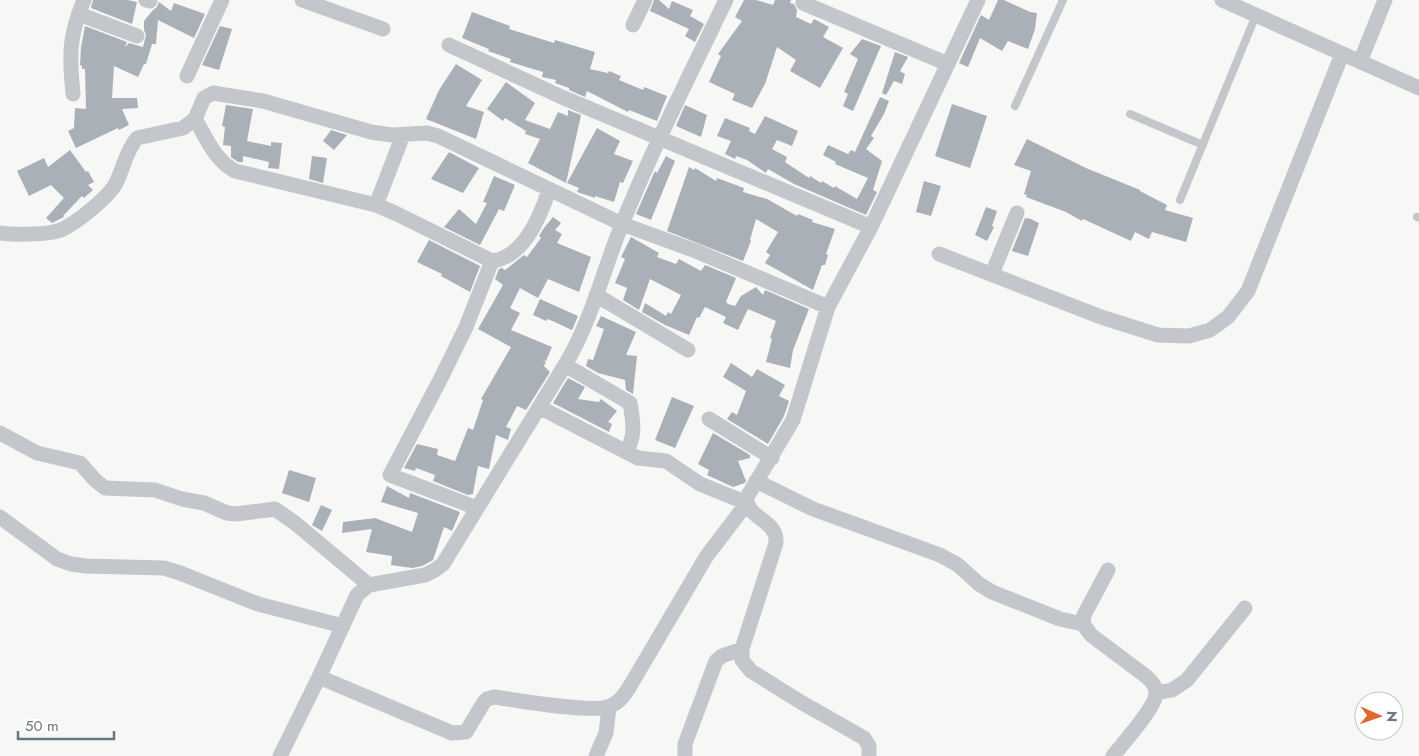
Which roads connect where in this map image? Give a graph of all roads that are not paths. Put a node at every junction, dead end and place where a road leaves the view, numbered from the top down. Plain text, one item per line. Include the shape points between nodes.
1 (222, 0) edge
2 (302, 0) edge
3 (645, 0) edge
4 (726, 0) edge
5 (977, 0) edge
6 (1063, 0) edge
7 (1222, 0) edge
8 (1386, 0) edge
9 (802, 3) dead end
10 (82, 7) edge
11 (1256, 15) junction
12 (633, 25) dead end
13 (383, 30) dead end
14 (137, 36) dead end
15 (449, 45) dead end
16 (1342, 54) junction
17 (1360, 62) junction
18 (948, 64) junction
19 (187, 76) dead end
20 (1419, 88) edge
21 (73, 94) dead end
22 (1016, 106) dead end
23 (1130, 114) dead end
24 (195, 118) junction
25 (403, 135) junction
26 (660, 137) junction
27 (1203, 144) junction
28 (549, 190) junction
29 (1180, 200) dead end
30 (376, 205) junction
31 (1017, 213) dead end
32 (622, 224) junction
33 (871, 227) junction
34 (0, 233) edge
35 (939, 254) dead end
36 (492, 261) junction
37 (992, 274) junction
38 (596, 295) junction
39 (828, 307) junction
40 (688, 350) dead end
41 (565, 365) junction
42 (539, 407) junction
43 (708, 419) dead end
44 (0, 433) edge
45 (626, 452) junction
46 (772, 458) junction
47 (756, 481) junction
48 (747, 503) junction
49 (477, 508) junction
50 (0, 517) edge
51 (1108, 570) dead end
52 (369, 585) junction
53 (1245, 608) dead end
54 (1082, 624) junction
55 (343, 626) junction
56 (742, 649) junction
57 (319, 678) junction
58 (1156, 693) junction
59 (609, 707) junction
60 (281, 755) edge
61 (596, 756) edge
62 (685, 756) edge
63 (869, 756) edge
64 (1113, 756) edge

1 - 19 street
2 - 13 street
3 - 12 street
4 - 26 street
5 - 18 street
6 - 22 lane
7 - 11 street
8 - 17 street
9 - 18 street
10 - 14 street
10 - 21 street via 69,60
11 - 16 street
11 - 27 lane
15 - 26 street via 564,98
16 - 17 street
16 - 37 street via 1248,291 1228,317 1210,330 1189,336 1158,335 1101,317
17 - 20 street
18 - 33 street
23 - 27 lane
24 - 25 street via 204,98 219,94 263,101 371,132
24 - 30 street via 218,158 235,171
24 - 34 street via 183,128 137,138 108,196 61,230
25 - 28 street via 427,133 438,136
25 - 30 street
26 - 32 street
26 - 33 street
27 - 29 lane
28 - 32 street
28 - 36 street via 530,232 510,255
30 - 36 street
31 - 37 street
32 - 38 street
32 - 39 street via 696,251
33 - 39 street
35 - 37 street
36 - 49 street via 466,327 390,475
38 - 40 street
38 - 41 street
39 - 46 street via 794,420
41 - 42 street
41 - 45 street via 630,403 633,420 631,444
42 - 45 street
42 - 49 street
43 - 46 street
44 - 52 street via 37,453 80,463 104,488 155,490 182,500 204,503 227,513 275,509
45 - 48 street via 638,458 666,461 700,484
46 - 47 street
47 - 48 street
47 - 54 street via 812,509 940,555 992,592 1037,611
48 - 56 street via 750,510 772,528 776,543
48 - 59 street via 706,557 633,681 619,700
49 - 52 street via 443,564 435,570 425,575
50 - 55 street via 57,559 71,564 164,568 258,604
51 - 54 street
52 - 55 street via 357,595
53 - 58 street via 1187,680 1172,690
54 - 58 street via 1091,635 1147,677 1154,684
55 - 57 street
56 - 62 street via 716,661 685,744
56 - 63 street via 742,660 751,670 864,738 869,746
57 - 59 street via 452,732 466,732 484,702 494,697 590,709
57 - 60 street
58 - 64 street via 1154,704
59 - 61 street via 606,734

